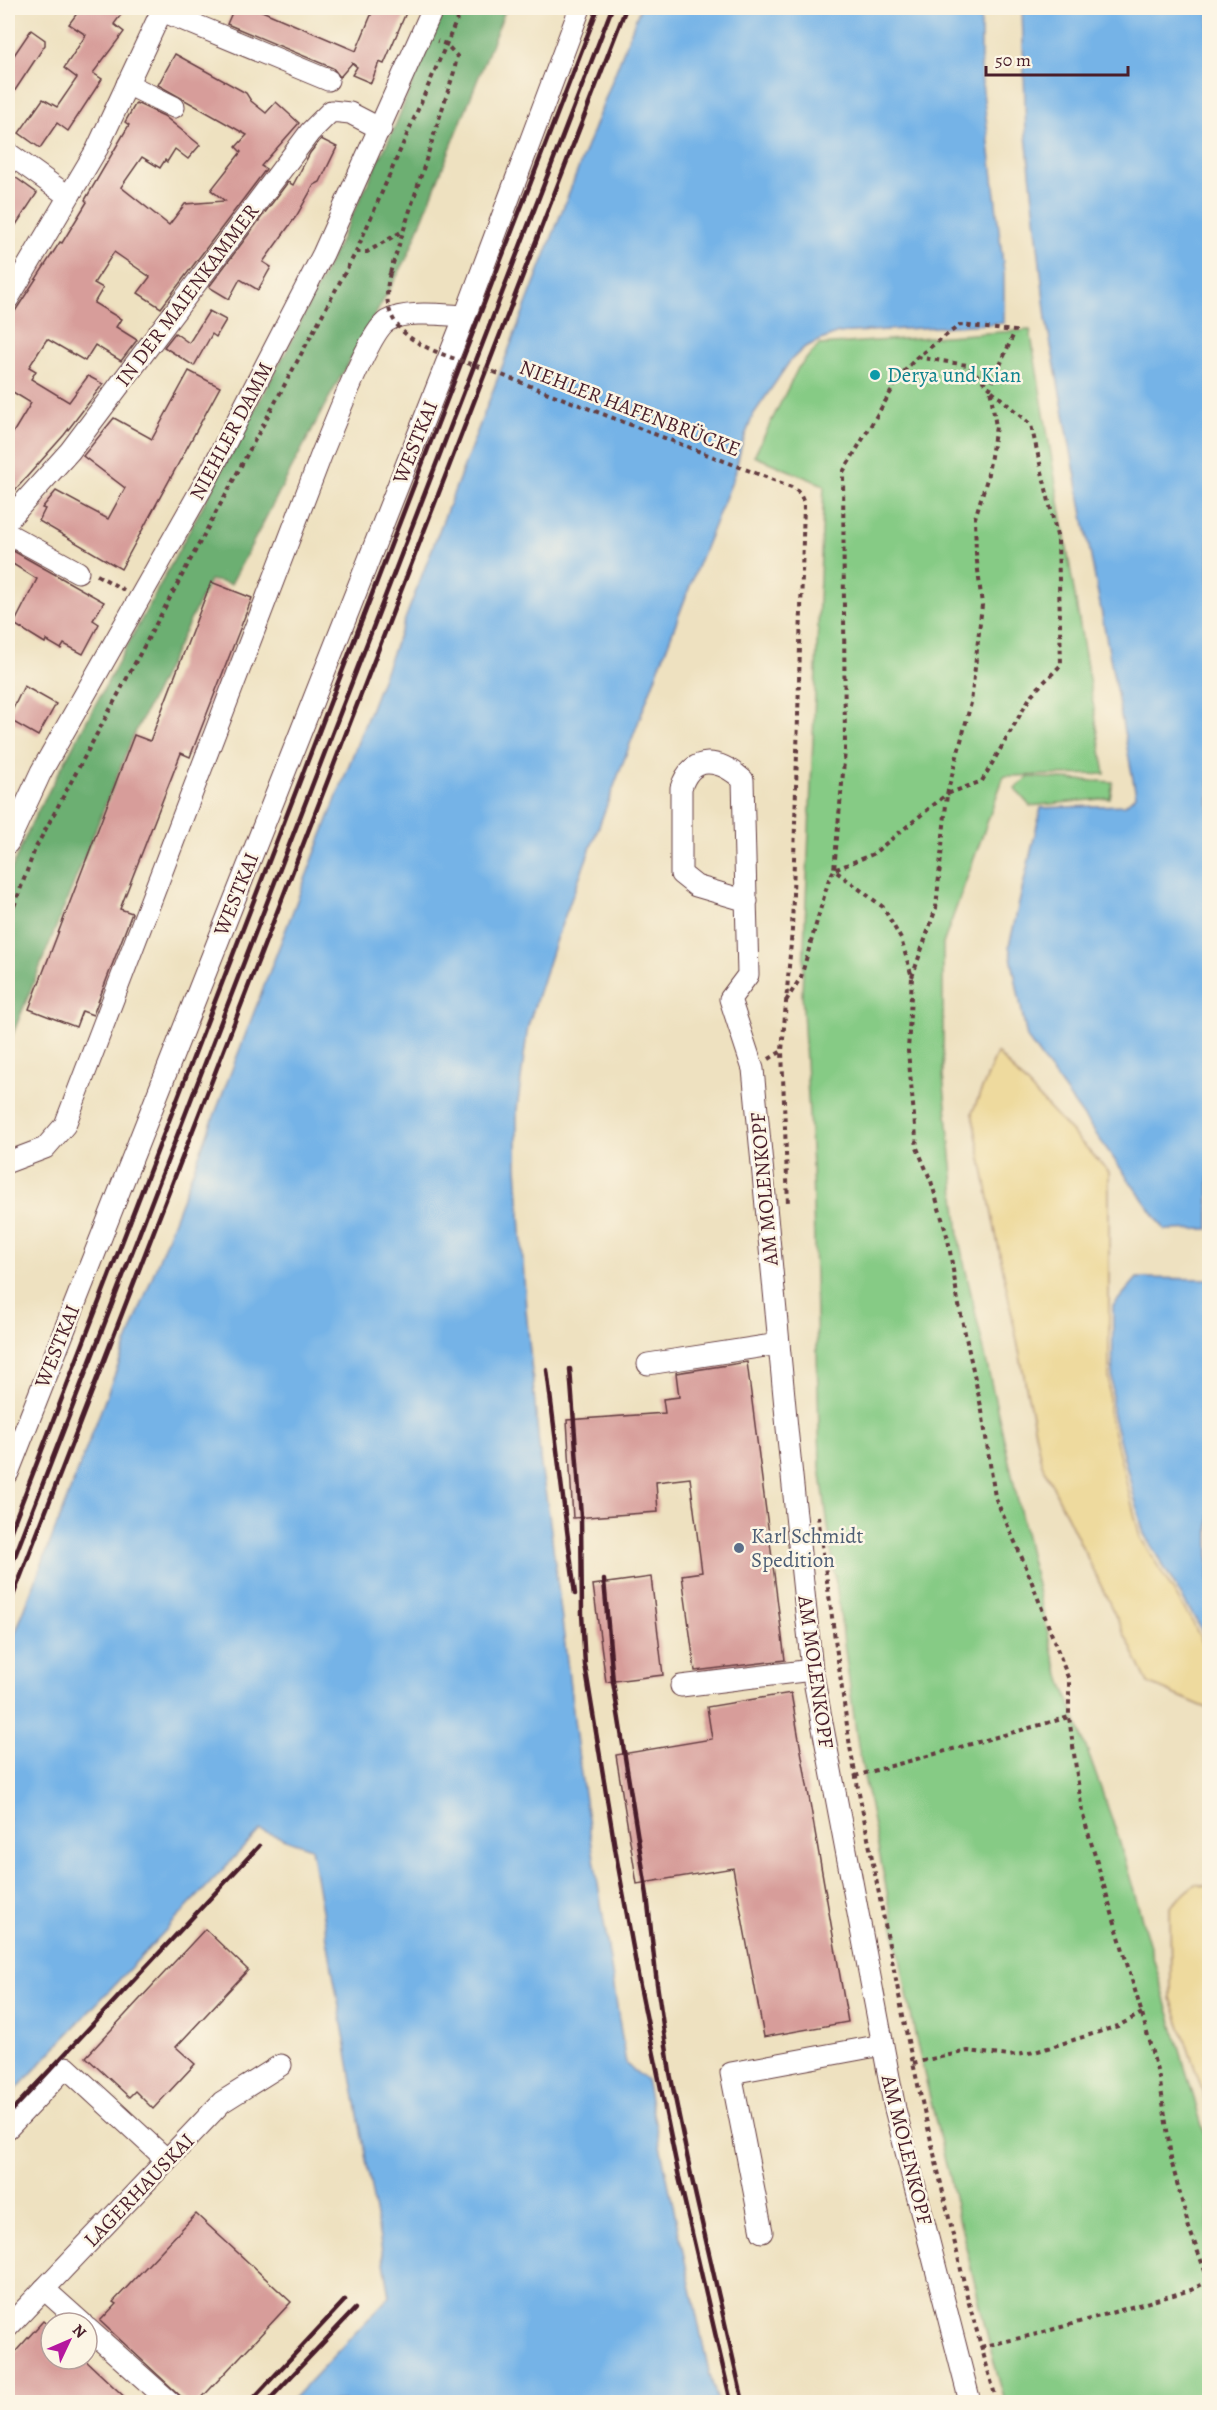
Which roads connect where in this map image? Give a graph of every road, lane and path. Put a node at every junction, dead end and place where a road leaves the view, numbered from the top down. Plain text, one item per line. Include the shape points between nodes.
1 (433, 8) edge
2 (462, 8) edge
3 (580, 8) edge
4 (163, 9) edge
5 (328, 80) dead end
6 (127, 84) junction
7 (174, 107) dead end
8 (381, 129) junction
9 (8, 153) edge
10 (68, 196) junction
11 (401, 232) junction
12 (356, 252) dead end
13 (8, 299) edge
14 (465, 316) junction
15 (917, 357) junction
16 (990, 388) junction
17 (8, 520) edge
18 (8, 534) edge
19 (86, 573) joint
20 (120, 588) dead end
21 (947, 794) junction
22 (8, 843) edge
23 (834, 870) junction
24 (747, 901) junction
25 (912, 977) junction
26 (786, 1002) junction
27 (8, 1162) edge
28 (789, 1215) dead end
29 (779, 1344) junction
30 (648, 1364) dead end
31 (8, 1473) edge
32 (817, 1507) dead end
33 (812, 1670) junction
34 (681, 1686) dead end
35 (1069, 1717) junction
36 (855, 1776) junction
37 (1142, 2013) junction
38 (882, 2045) junction
39 (913, 2063) junction
40 (281, 2065) dead end
41 (8, 2128) edge
42 (167, 2160) junction
43 (762, 2232) dead end
44 (1209, 2282) edge
45 (44, 2289) junction
46 (69, 2311) edge
47 (8, 2327) edge
48 (99, 2339) edge
49 (981, 2347) junction
50 (170, 2403) edge
51 (970, 2403) edge
52 (997, 2403) edge

1 - 8 street, NIEHLER DAMM
2 - 11 path, NIEHLER HAFENBRÜCKE via 446,44 457,56 454,72
3 - 14 street, WESTKAI
4 - 5 street
4 - 6 street
6 - 7 street
6 - 10 street via 97,149
8 - 17 street, IN DER MAIENKAMMER via 350,113 331,111 310,132 70,451
8 - 22 street, NIEHLER DAMM via 243,412 41,772
9 - 10 street
10 - 13 street
11 - 12 path via 367,252
11 - 26 path, NIEHLER HAFENBRÜCKE, bridge via 385,290 387,307 401,332 417,343 754,472 800,494 804,503 803,544 792,930
14 - 27 street via 415,314 387,322 367,348 322,453 65,1125 45,1148
14 - 31 street, WESTKAI
15 - 16 path via 967,365
15 - 16 path via 960,326 1015,331
15 - 23 path via 901,375 843,472 845,751
16 - 21 path via 996,427 975,518 982,605 971,703
16 - 21 path via 1031,425 1058,540 1061,665 1032,694 982,781
18 - 19 street
19 - 20 path
21 - 23 path via 873,854
21 - 25 path via 936,908
23 - 25 path via 883,907 902,939
23 - 26 path via 801,977
24 - 24 street via 743,780 730,768 711,762 695,766 685,775 681,788 681,874 696,886
24 - 29 street, AM MOLENKOPF via 748,975 730,999 753,1069
25 - 35 path via 908,1051 917,1148 948,1239 995,1497 1069,1680
26 - 28 path via 782,1051
29 - 30 street
29 - 33 street, AM MOLENKOPF
32 - 36 path
33 - 34 street
33 - 38 street, AM MOLENKOPF
35 - 36 path
35 - 37 path via 1082,1812
36 - 39 path
37 - 39 path via 1118,2026 1035,2052 1009,2056 968,2051
37 - 44 path via 1160,2082 1172,2164
38 - 43 street via 731,2073
38 - 51 street, AM MOLENKOPF
39 - 49 path
40 - 42 street, LAGERHAUSKAI via 222,2102
41 - 42 street via 66,2067
42 - 45 street, LAGERHAUSKAI
44 - 49 path
45 - 46 street
45 - 47 street, LAGERHAUSKAI
48 - 50 street
49 - 52 path

